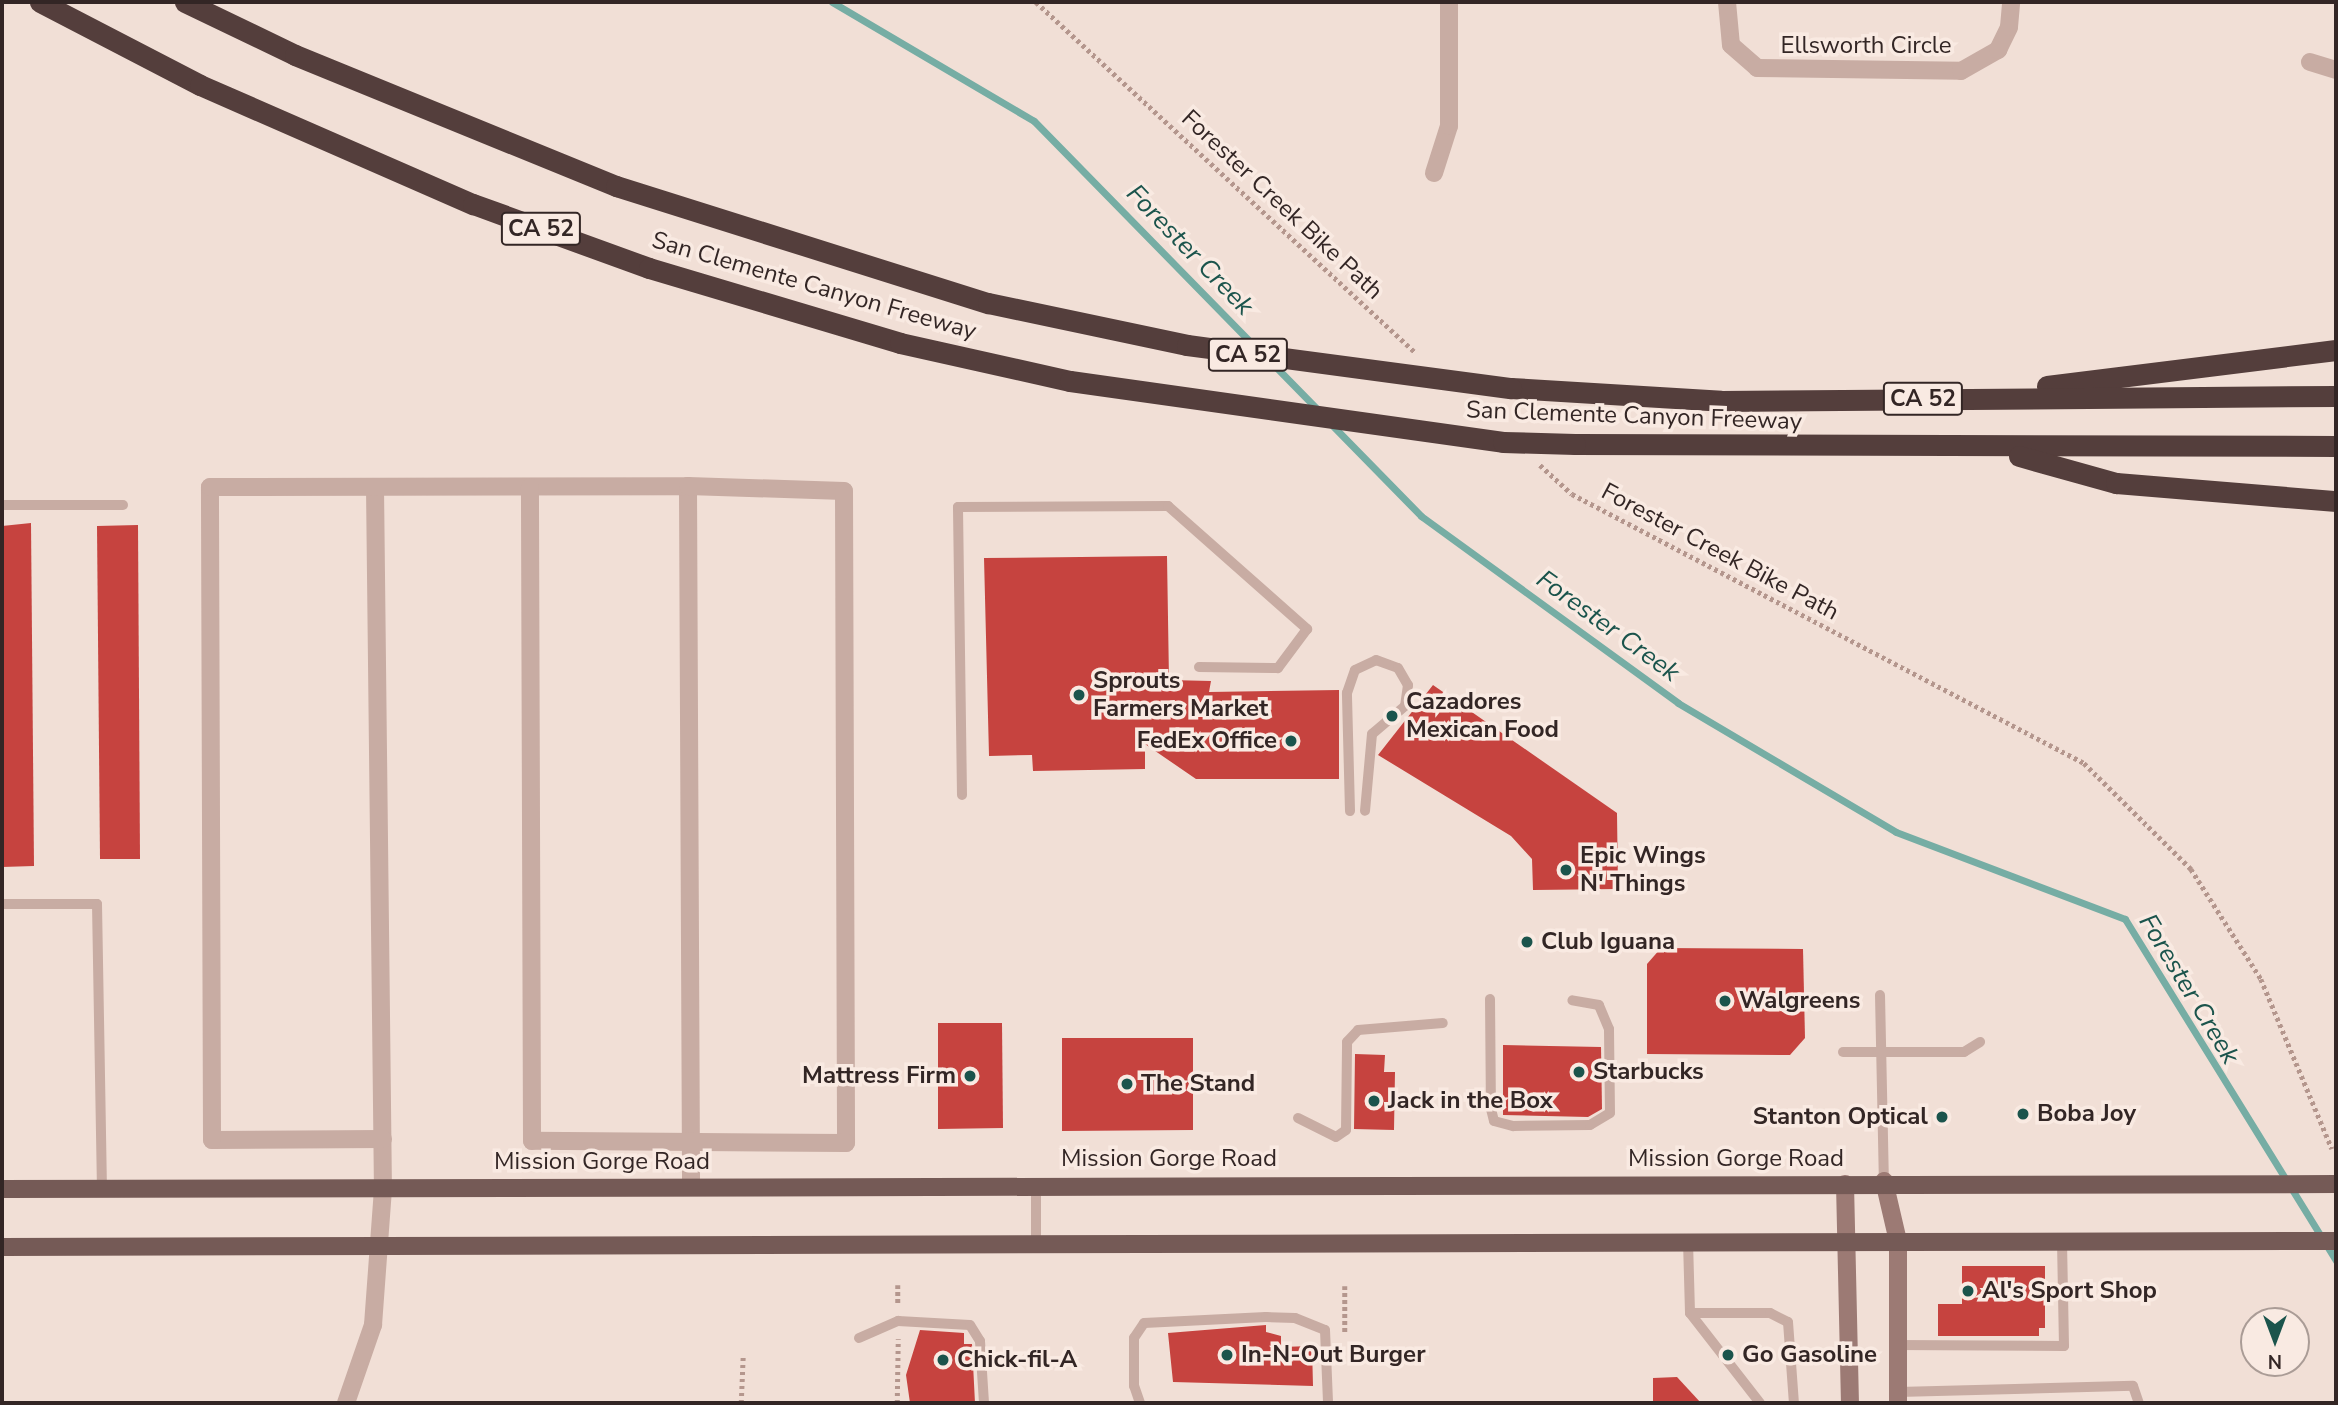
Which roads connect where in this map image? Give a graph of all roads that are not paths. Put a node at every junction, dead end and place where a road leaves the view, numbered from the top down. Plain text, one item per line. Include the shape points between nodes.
1 (40, 2) edge
2 (185, 2) edge
3 (1448, 2) edge
4 (1727, 2) edge
5 (2011, 2) edge
6 (2310, 62) dead end
7 (2336, 70) edge
8 (1434, 173) dead end
9 (2336, 350) edge
10 (2336, 396) edge
11 (1952, 398) junction
12 (2336, 446) edge
13 (1993, 449) junction
14 (688, 486) junction
15 (375, 487) junction
16 (530, 487) junction
17 (2336, 500) edge
18 (2, 505) edge
19 (122, 505) dead end
20 (1199, 667) dead end
21 (962, 795) dead end
22 (1350, 811) dead end
23 (1365, 811) dead end
24 (2, 904) edge
25 (1880, 995) dead end
26 (1490, 999) dead end
27 (1572, 1000) dead end
28 (1443, 1023) dead end
29 (1980, 1042) dead end
30 (1843, 1052) dead end
31 (1880, 1052) junction
32 (1298, 1118) dead end
33 (383, 1139) junction
34 (693, 1140) junction
35 (1884, 1181) junction
36 (1036, 1184) junction
37 (1845, 1184) junction
38 (2336, 1184) edge
39 (691, 1186) junction
40 (383, 1188) junction
41 (2, 1189) edge
42 (102, 1189) junction
43 (1846, 1240) junction
44 (1688, 1241) junction
45 (1898, 1241) junction
46 (2062, 1241) junction
47 (2336, 1241) edge
48 (1036, 1244) junction
49 (375, 1246) junction
50 (2, 1247) edge
51 (1690, 1313) junction
52 (859, 1338) dead end
53 (1895, 1345) junction
54 (1898, 1398) edge
55 (345, 1403) edge
56 (984, 1403) edge
57 (1140, 1403) edge
58 (1328, 1403) edge
59 (1759, 1403) edge
60 (1794, 1403) edge
61 (1850, 1403) edge
62 (2139, 1403) edge

1 - 13 highway, San Clemente Canyon Freeway / CA 52, bridge via 200,85 473,204 649,268 900,344 1070,381 1489,440
2 - 11 highway, San Clemente Canyon Freeway / CA 52, bridge via 295,55 616,186 988,303 1186,345 1511,388 1721,401
3 - 8 street via 1449,126
4 - 5 street, Ellsworth Circle via 1731,45 1757,68 1961,71 1998,50 2009,26
6 - 7 street
9 - 11 highway
10 - 11 highway, San Clemente Canyon Freeway / CA 52
12 - 13 highway, San Clemente Canyon Freeway / CA 52
13 - 17 highway via 2116,483
14 - 16 street
14 - 34 street
14 - 34 street via 844,491 846,1143
15 - 16 street
15 - 33 street
15 - 33 street via 210,487 212,1140
16 - 34 street via 532,1141
18 - 19 lane
20 - 21 lane via 1278,668 1307,629 1168,506 958,507
22 - 23 lane via 1347,693 1355,670 1376,660 1398,668 1408,685 1405,706 1373,734
24 - 42 lane via 97,904
25 - 31 lane
26 - 27 lane via 1491,1109 1494,1121 1513,1126 1590,1125 1610,1113 1609,1029 1599,1005
28 - 32 lane via 1358,1030 1347,1042 1346,1130 1336,1137
29 - 31 lane via 1964,1052
30 - 31 lane
31 - 35 lane
33 - 40 street
34 - 39 street
35 - 37 main road, Mission Gorge Road
35 - 38 main road, Mission Gorge Road
35 - 45 main road
36 - 37 main road, Mission Gorge Road
36 - 39 main road, Mission Gorge Road
36 - 48 lane
37 - 43 main road
39 - 40 main road, Mission Gorge Road
40 - 42 main road, Mission Gorge Road
40 - 49 street
41 - 42 main road, Mission Gorge Road
43 - 44 main road
43 - 45 main road
43 - 61 main road
44 - 48 main road
44 - 51 lane
45 - 46 main road
45 - 53 main road
46 - 47 main road
46 - 53 lane via 2064,1346
48 - 49 main road
49 - 50 main road
49 - 55 street via 373,1325
51 - 59 lane
51 - 60 lane via 1770,1313 1788,1322
52 - 56 lane via 898,1321 970,1325 980,1341
53 - 54 main road
54 - 62 lane via 2133,1386
57 - 58 lane via 1133,1386 1134,1338 1144,1323 1276,1318 1325,1330

